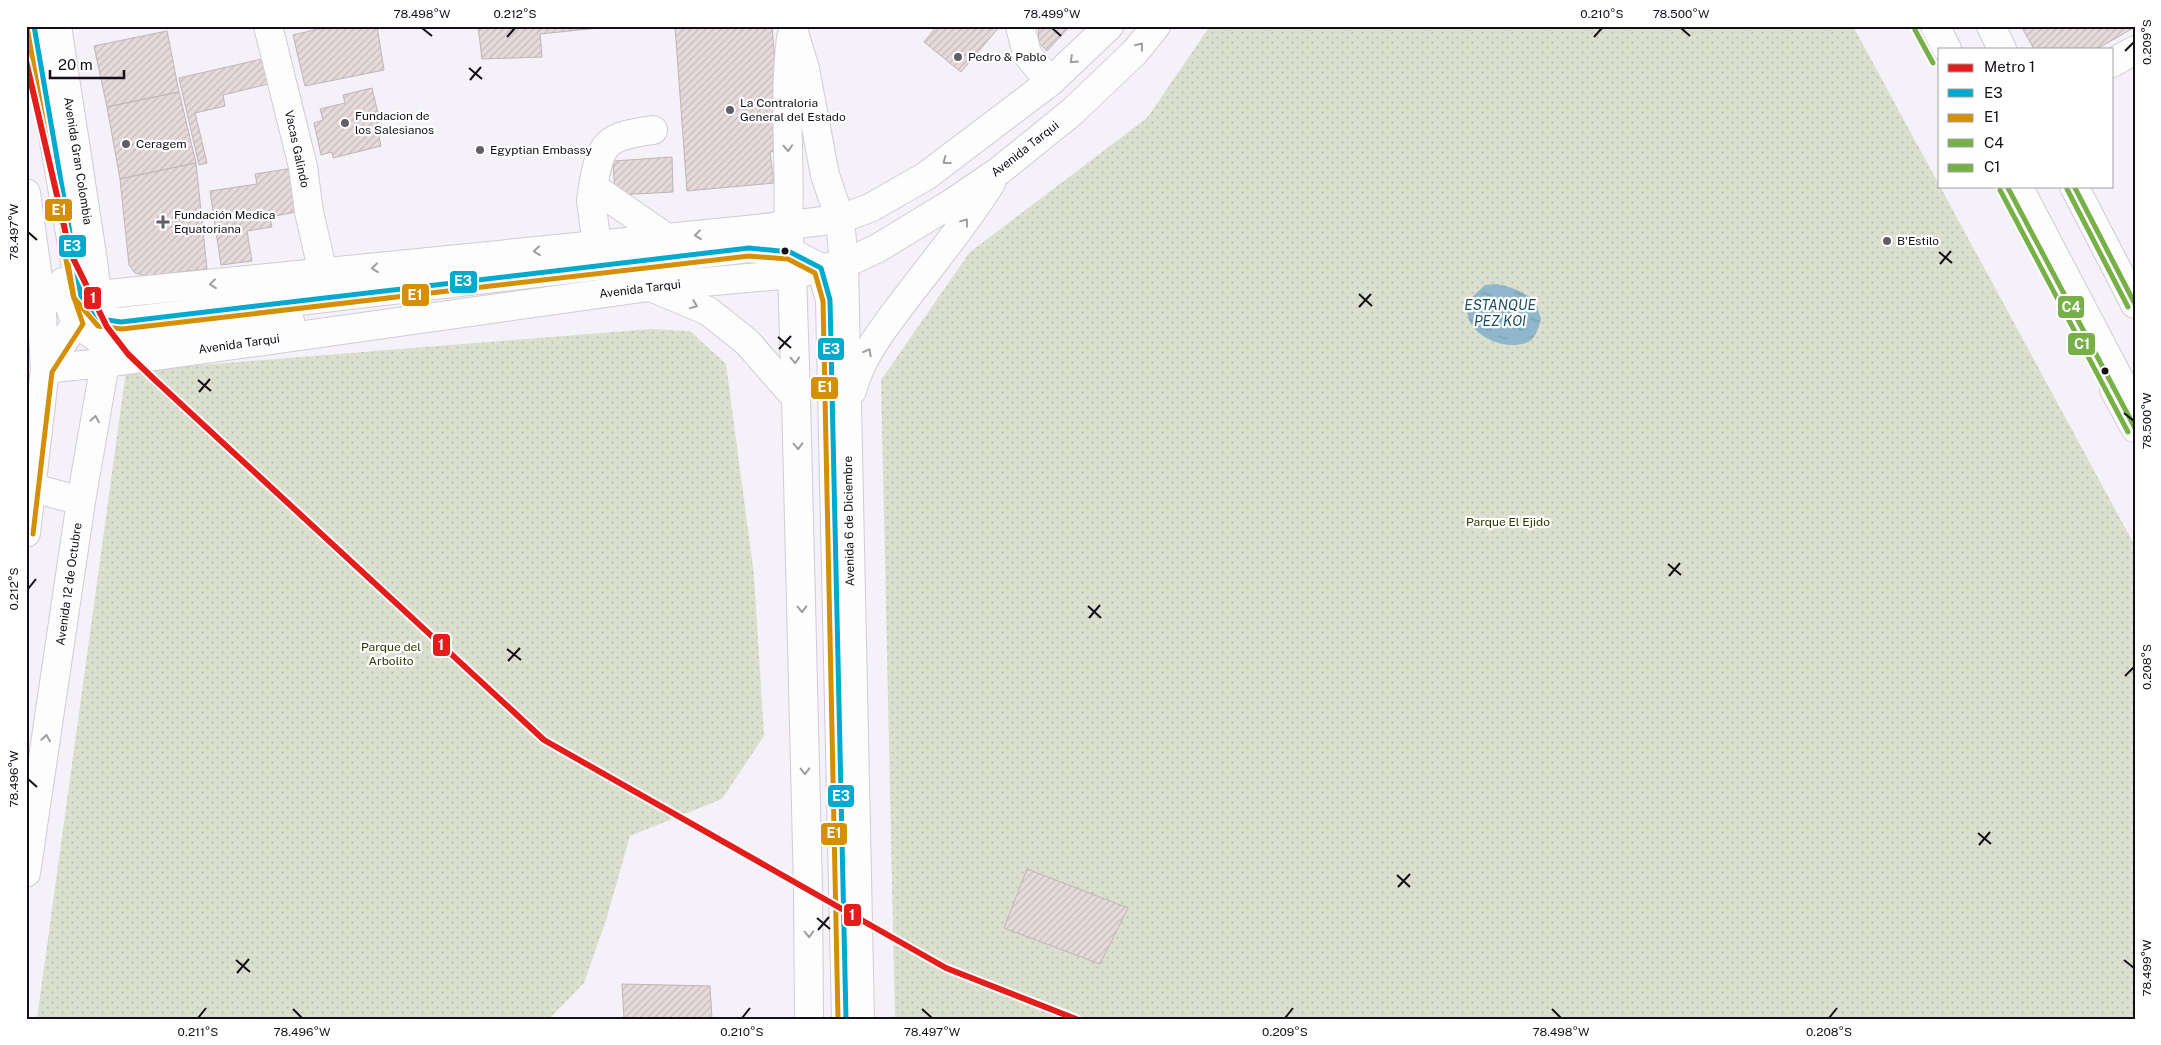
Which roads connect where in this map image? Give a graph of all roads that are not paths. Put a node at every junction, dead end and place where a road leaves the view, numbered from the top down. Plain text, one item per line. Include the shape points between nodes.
1 (34, 26) edge
2 (57, 26) edge
3 (268, 26) edge
4 (1020, 26) edge
5 (1109, 26) edge
6 (1156, 26) edge
7 (1922, 26) edge
8 (1935, 26) edge
9 (1991, 26) edge
10 (2004, 26) edge
11 (792, 28) edge
12 (1946, 48) edge
13 (2002, 48) edge
14 (2015, 48) edge
15 (2135, 50) edge
16 (1938, 55) edge
17 (2114, 62) edge
18 (2135, 67) edge
19 (26, 69) edge
20 (2114, 79) edge
21 (1050, 82) junction
22 (653, 130) dead end
23 (999, 171) junction
24 (593, 187) junction
25 (2008, 188) edge
26 (2019, 188) edge
27 (2075, 188) edge
28 (26, 194) edge
29 (840, 218) junction
30 (667, 238) junction
31 (597, 245) junction
32 (790, 251) junction
33 (58, 259) edge
34 (832, 266) junction
35 (324, 273) junction
36 (649, 287) junction
37 (2135, 304) edge
38 (84, 317) junction
39 (45, 369) junction
40 (796, 398) junction
41 (2135, 409) edge
42 (847, 414) junction
43 (2135, 428) edge
44 (30, 487) edge
45 (81, 501) junction
46 (26, 533) edge
47 (34, 762) edge
48 (26, 873) edge
49 (809, 1019) edge
50 (833, 1019) edge
51 (846, 1019) edge
52 (860, 1019) edge

1 - 33 main road
2 - 33 main road, Avenida Gran Colombia
3 - 35 main road, Vacas Galindo via 303,166 309,212
4 - 21 main road via 1028,54
5 -> 21 main road, Avenida Tarqui
23 -> 6 main road, Avenida Tarqui via 1072,112 1135,52
7 - 16 main road
8 - 12 main road
9 - 13 main road
10 - 14 main road
11 - 29 main road, Avenida 6 de Diciembre via 805,69 825,175
11 -> 32 main road, Avenida 6 de Diciembre via 787,70
15 - 17 main road
18 - 20 main road
19 - 33 main road
21 -> 29 main road, Avenida Tarqui via 926,176 870,208
22 - 24 main road via 626,134 610,141 602,150
23 - 34 main road, Avenida Tarqui via 878,248
42 -> 23 main road via 857,371 875,339
24 - 30 main road
24 - 31 main road via 591,201
25 - 43 main road
26 - 41 main road
27 - 37 main road
28 - 33 main road, Avenida Gran Colombia
29 - 32 main road, Avenida Tarqui
29 - 34 main road, Avenida 6 de Diciembre
30 - 31 main road, Avenida Tarqui
32 -> 30 main road, Avenida Tarqui
31 -> 35 main road, Avenida Tarqui
32 - 34 main road, Avenida Tarqui
32 - 36 main road, Avenida Tarqui
32 - 38 main road via 756,263 124,342
32 -> 40 main road, Avenida 6 de Diciembre
32 - 50 main road via 816,304
33 - 38 main road, Avenida Gran Colombia
33 - 38 main road
34 - 42 main road, Avenida 6 de Diciembre
34 - 51 main road via 830,300
35 -> 38 main road, Avenida Tarqui
36 - 38 main road, Avenida Tarqui
36 -> 40 main road via 708,311 747,342
38 - 39 main road, Avenida Tarqui
38 - 39 main road
38 - 39 main road
45 -> 38 main road, Avenida 12 de Octubre
39 - 44 main road
40 -> 49 main road, Avenida 6 de Diciembre
42 - 52 main road, Avenida 6 de Diciembre
44 - 45 main road
44 - 46 main road
47 -> 45 main road, Avenida 12 de Octubre
47 - 48 main road, Avenida 12 de Octubre

